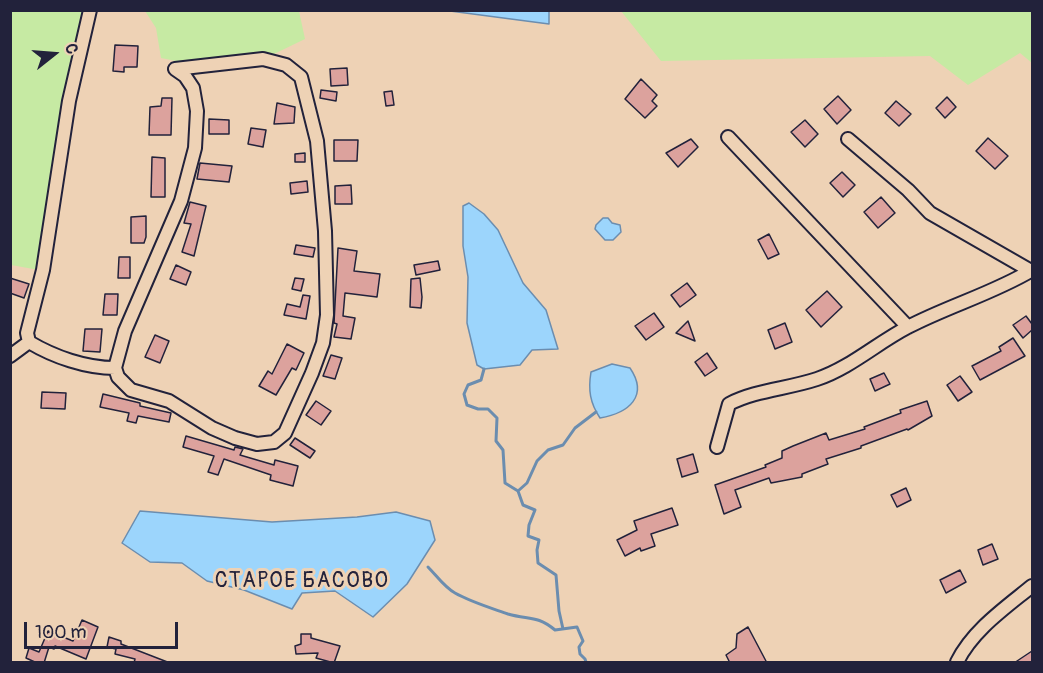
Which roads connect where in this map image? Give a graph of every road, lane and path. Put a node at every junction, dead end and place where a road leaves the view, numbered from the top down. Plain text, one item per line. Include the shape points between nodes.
1 (90, 10) edge
2 (728, 138) dead end
3 (848, 139) dead end
4 (1032, 270) edge
5 (908, 327) junction
6 (29, 342) junction
7 (10, 356) edge
8 (115, 368) junction
9 (717, 447) dead end
10 (1032, 586) edge
11 (957, 663) edge

1 - 6 street via 69,101 43,270 27,333
2 - 5 street
3 - 4 street via 930,213
4 - 5 street
5 - 9 street via 818,379 747,395 729,404
6 - 7 street
6 - 8 street via 99,368
8 - 8 street via 125,331 181,201 195,148 197,111 193,87 175,69 263,59 286,65 301,77 317,141 327,315 319,353 285,433 274,442 257,444 235,438 169,401 131,390
10 - 11 street via 978,632

